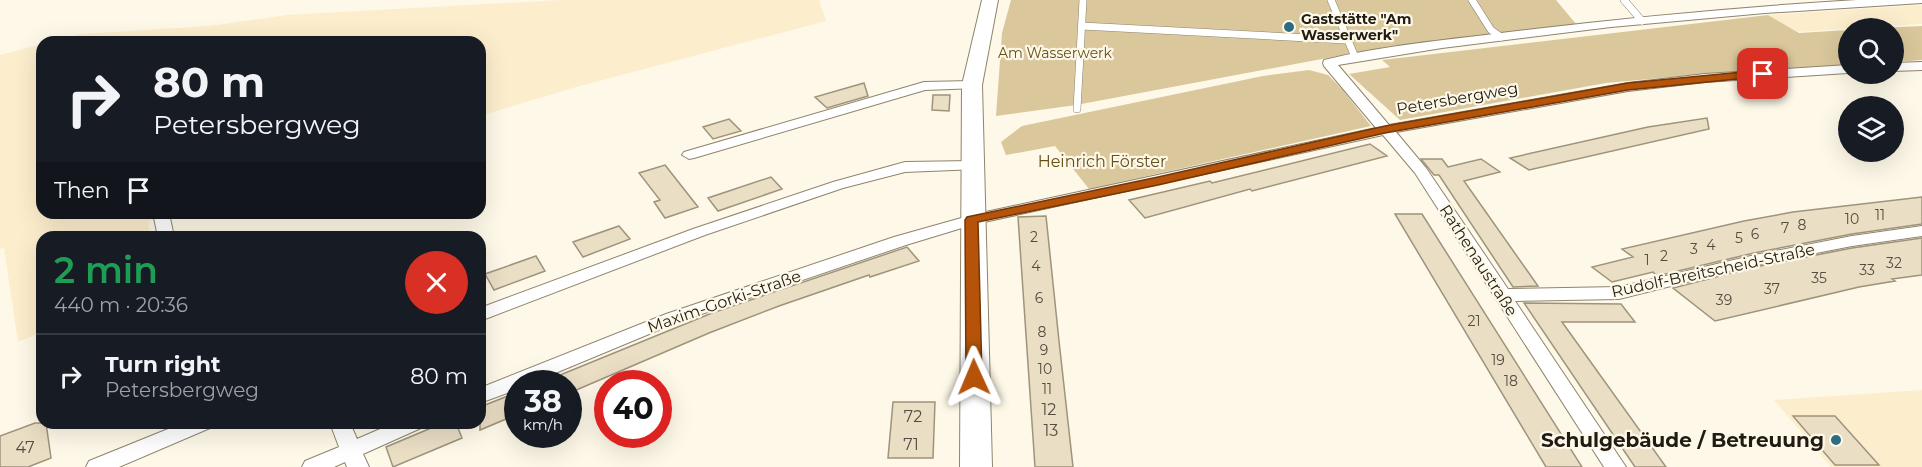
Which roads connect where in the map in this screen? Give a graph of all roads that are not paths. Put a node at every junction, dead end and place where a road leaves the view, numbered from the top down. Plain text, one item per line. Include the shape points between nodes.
1 (1083, 0) edge
2 (1331, 0) edge
3 (1472, 0) edge
4 (1624, 0) edge
5 (1920, 0) edge
6 (1848, 2) edge
7 (988, 8) edge
8 (1642, 21) junction
9 (1082, 26) junction
10 (1501, 37) junction
11 (1346, 40) junction
12 (1355, 57) junction
13 (1922, 66) edge
14 (1904, 67) edge
15 (1838, 70) edge
16 (972, 85) junction
17 (1077, 109) dead end
18 (1385, 130) junction
19 (689, 155) dead end
20 (972, 166) junction
21 (972, 220) junction
22 (1922, 231) edge
23 (1502, 295) junction
24 (486, 313) edge
25 (486, 394) edge
26 (189, 429) edge
27 (343, 429) edge
28 (404, 429) edge
29 (355, 458) edge
30 (97, 467) edge
31 (313, 467) edge
32 (976, 467) edge
33 (1615, 467) edge

1 - 9 lane
2 - 11 lane
3 - 10 lane via 1491,30
4 - 8 lane
5 - 6 street
6 - 8 street
7 - 16 street
8 - 10 street
9 - 11 lane
9 - 17 lane
10 - 12 street
11 - 12 lane
12 - 18 street, Rathenaustraße via 1329,63
13 - 14 street
15 - 18 street, Petersbergweg via 1628,87
16 - 19 street via 924,86
16 - 20 street
18 - 21 street, Petersbergweg
18 - 23 street, Rathenaustraße via 1421,171
20 - 21 street
20 - 24 street via 905,167 838,184
21 - 25 street, Maxim-Gorki-Straße via 672,318
21 - 32 street
22 - 23 street, Rudolf-Breitscheid-Straße via 1755,260 1618,293
23 - 33 street, Rathenaustraße
26 - 30 street
27 - 29 street
28 - 29 street
29 - 31 street

